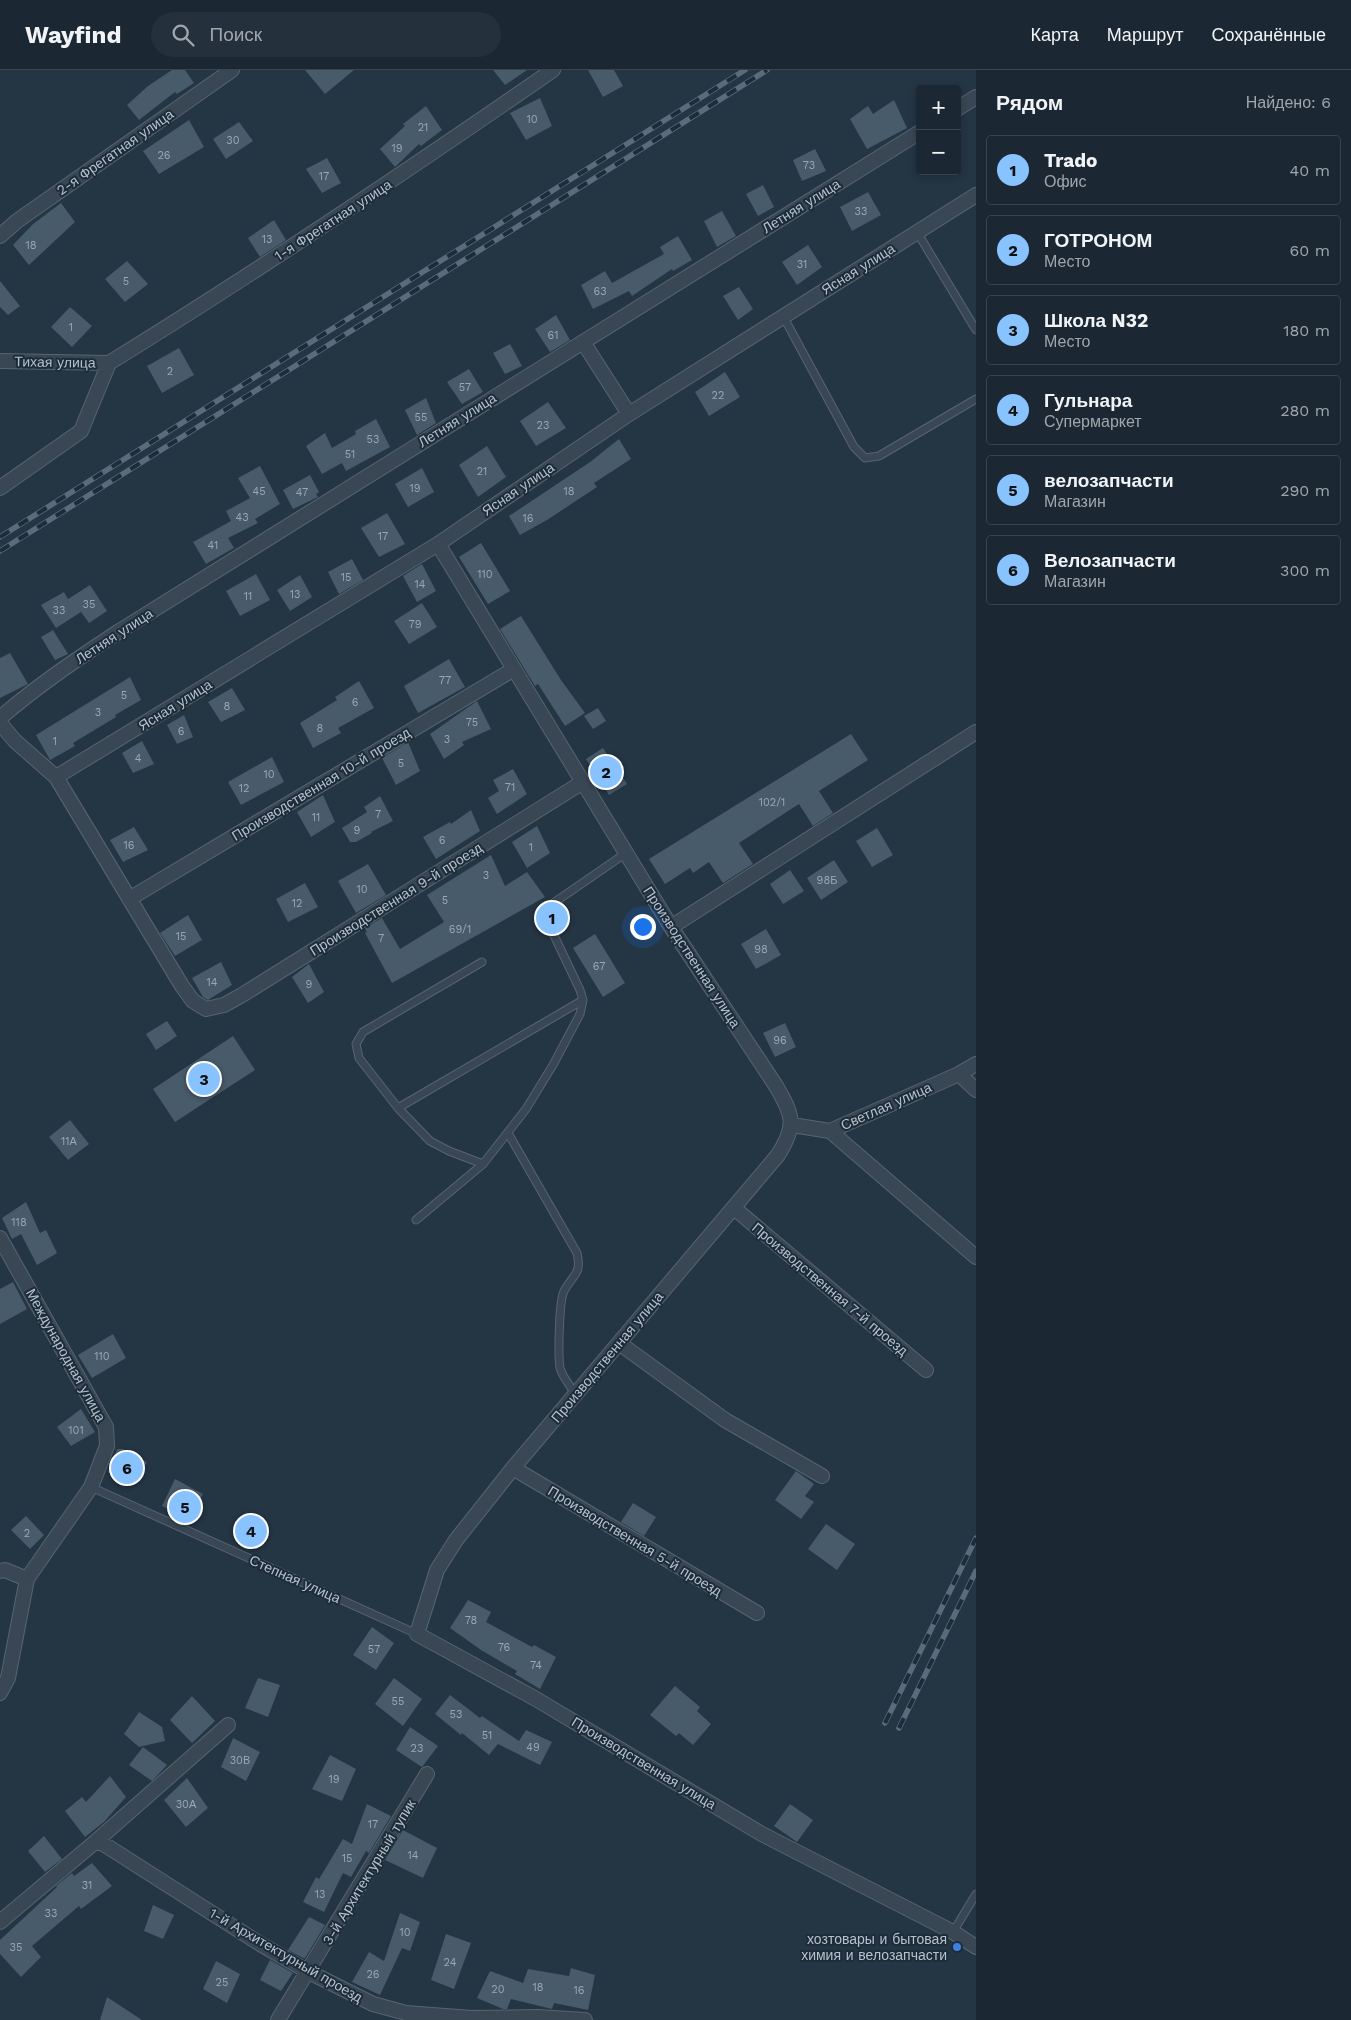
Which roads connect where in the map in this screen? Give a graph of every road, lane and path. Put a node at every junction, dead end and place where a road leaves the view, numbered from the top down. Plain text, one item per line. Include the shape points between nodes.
1 (232, 70) edge
2 (553, 70) edge
3 (976, 97) edge
4 (961, 106) edge
5 (916, 134) edge
6 (976, 195) edge
7 (917, 232) junction
8 (0, 236) edge
9 (783, 316) junction
10 (976, 330) edge
11 (582, 342) junction
12 (0, 361) edge
13 (109, 363) junction
14 (976, 399) edge
15 (629, 414) junction
16 (0, 488) edge
17 (438, 544) junction
18 (514, 669) junction
19 (0, 718) edge
20 (0, 723) edge
21 (976, 732) edge
22 (56, 777) junction
23 (583, 782) junction
24 (626, 852) junction
25 (129, 899) junction
26 (671, 927) junction
27 (482, 962) dead end
28 (583, 1000) junction
29 (976, 1064) edge
30 (959, 1074) junction
31 (976, 1090) edge
32 (398, 1108) junction
33 (792, 1125) junction
34 (830, 1131) junction
35 (508, 1133) junction
36 (483, 1164) junction
37 (734, 1208) junction
38 (416, 1220) dead end
39 (0, 1238) edge
40 (976, 1257) edge
41 (620, 1342) junction
42 (926, 1370) dead end
43 (576, 1395) junction
44 (513, 1468) junction
45 (822, 1476) dead end
46 (91, 1487) junction
47 (2, 1567) edge
48 (27, 1579) junction
49 (757, 1613) dead end
50 (417, 1634) junction
51 (0, 1693) edge
52 (228, 1725) dead end
53 (427, 1774) dead end
54 (94, 1843) junction
55 (976, 1894) edge
56 (0, 1922) edge
57 (953, 1932) junction
58 (976, 1948) edge
59 (309, 1972) junction
60 (278, 2020) edge
61 (585, 2020) edge

1 - 8 street, 2-я Фрегатная улица
2 - 13 street, 1-я Фрегатная улица via 222,294
3 - 4 street
5 - 11 street, Летняя улица
6 - 7 street, Ясная улица
7 - 9 street, Ясная улица
7 - 10 lane
9 - 14 lane via 854,447 865,458 879,456
9 - 15 street, Ясная улица
11 - 15 street
11 - 19 street, Летняя улица via 118,632 18,701
12 - 13 street, Тихая улица
13 - 16 street via 82,431
15 - 17 street, Ясная улица
17 - 18 street, Производственная улица
17 - 22 street, Ясная улица
18 - 23 street, Производственная улица
18 - 25 street, Производственная 10-й проезд
20 - 22 street via 15,741
21 - 26 street
22 - 25 street
23 - 24 street, Производственная улица
23 - 25 street, Производственная 9-й проезд via 224,1005 206,1009 193,1001
24 - 26 street, Производственная улица
24 - 28 lane via 552,904 548,915 550,927
26 - 33 street, Производственная улица via 776,1086
27 - 32 lane via 363,1032 356,1044 359,1058
28 - 32 lane
28 - 35 lane via 580,1014 553,1065
29 - 30 street, Светлая улица
30 - 31 street
30 - 34 street, Светлая улица
32 - 36 lane via 430,1141
33 - 34 street, Светлая улица
33 - 37 street, Производственная улица via 778,1155
34 - 40 street
35 - 36 lane
35 - 43 lane via 577,1253 580,1264 561,1304 560,1369
36 - 38 lane
37 - 41 street, Производственная улица
37 - 42 street, Производственная 7-й проезд
39 - 46 street, Международная улица via 106,1427 107,1446
41 - 43 street, Производственная улица
41 - 45 street via 725,1420
43 - 44 street, Производственная улица
44 - 49 street, Производственная 5-й проезд
44 - 50 street, Производственная улица via 456,1540 437,1570
46 - 48 street, Международная улица
46 - 50 lane, Степная улица
47 - 48 street
48 - 51 street, Международная улица via 8,1678
50 - 57 street, Производственная улица via 536,1699 760,1833
52 - 54 street
53 - 59 street, 3-й Архитектурный тупик
54 - 56 street
54 - 59 street, 1-й Архитектурный проезд via 102,1843
55 - 57 lane
57 - 58 street, Производственная улица
59 - 60 street, 3-й Архитектурный тупик
59 - 61 street, 1-й Архитектурный проезд via 373,2004 406,2013

